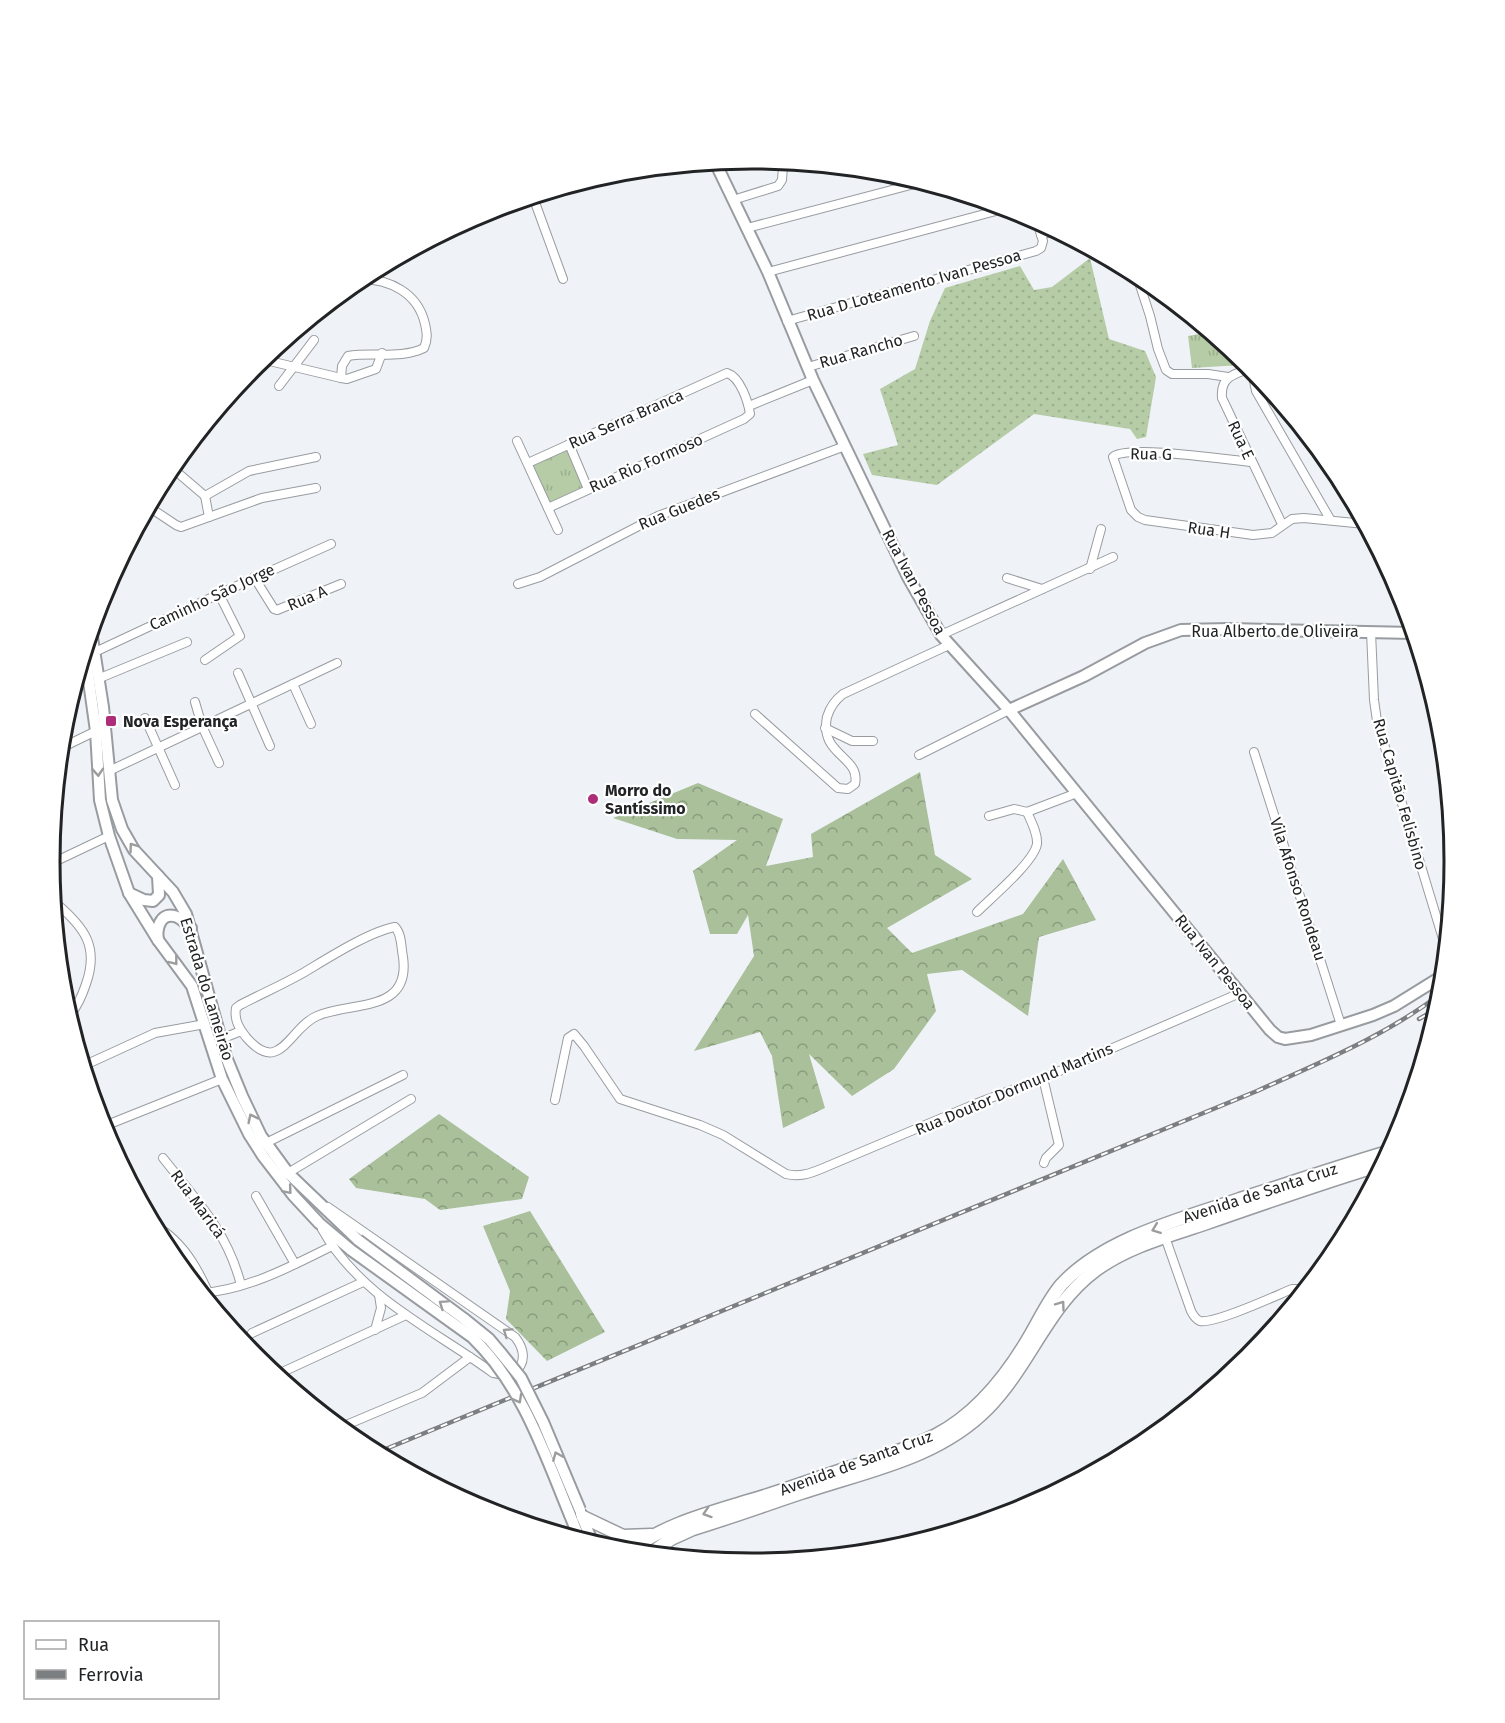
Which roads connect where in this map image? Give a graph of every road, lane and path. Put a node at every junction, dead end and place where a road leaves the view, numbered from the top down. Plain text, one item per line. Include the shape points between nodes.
1 (719, 170) edge
2 (783, 170) edge
3 (905, 186) edge
4 (733, 200) junction
5 (536, 204) edge
6 (992, 212) edge
7 (747, 228) junction
8 (1040, 232) edge
9 (1045, 234) edge
10 (1041, 235) junction
11 (768, 272) junction
12 (563, 279) dead end
13 (376, 281) edge
14 (1141, 289) edge
15 (787, 321) junction
16 (914, 336) dead end
17 (314, 340) dead end
18 (382, 354) junction
19 (274, 362) edge
20 (295, 367) junction
21 (808, 367) junction
22 (1241, 371) edge
23 (1228, 377) junction
24 (341, 378) junction
25 (813, 380) junction
26 (279, 386) dead end
27 (1255, 386) edge
28 (749, 406) junction
29 (517, 441) dead end
30 (569, 444) junction
31 (845, 446) junction
32 (316, 457) dead end
33 (1251, 462) junction
34 (528, 463) junction
35 (179, 474) edge
36 (316, 488) dead end
37 (588, 489) junction
38 (205, 496) junction
39 (549, 508) junction
40 (155, 511) edge
41 (1134, 515) joint
42 (209, 517) junction
43 (1330, 519) junction
44 (1356, 523) edge
45 (1282, 524) junction
46 (1101, 529) dead end
47 (558, 530) dead end
48 (331, 544) dead end
49 (1113, 557) dead end
50 (1090, 569) junction
51 (254, 577) junction
52 (1007, 578) dead end
53 (341, 584) dead end
54 (518, 584) dead end
55 (1042, 589) junction
56 (219, 594) junction
57 (1371, 632) junction
58 (1406, 633) edge
59 (941, 635) junction
60 (187, 642) dead end
61 (949, 645) junction
62 (94, 650) edge
63 (92, 656) edge
64 (205, 660) dead end
65 (337, 663) dead end
66 (238, 674) dead end
67 (100, 678) junction
68 (84, 680) edge
69 (293, 684) junction
70 (195, 702) dead end
71 (252, 704) junction
72 (1009, 710) junction
73 (754, 714) dead end
74 (145, 718) dead end
75 (311, 724) dead end
76 (202, 726) junction
77 (825, 728) junction
78 (96, 731) junction
79 (873, 741) dead end
80 (70, 743) edge
81 (157, 746) junction
82 (270, 746) dead end
83 (1254, 752) dead end
84 (919, 755) dead end
85 (219, 763) dead end
86 (109, 771) junction
87 (175, 785) dead end
88 (1077, 793) junction
89 (1027, 812) junction
90 (990, 816) dead end
91 (109, 836) junction
92 (60, 859) edge
93 (158, 876) junction
94 (129, 893) junction
95 (61, 909) edge
96 (977, 912) dead end
97 (191, 928) junction
98 (1441, 933) edge
99 (158, 940) junction
100 (1435, 981) edge
101 (1240, 993) junction
102 (76, 1007) edge
103 (205, 1024) junction
104 (1341, 1025) junction
105 (241, 1031) junction
106 (221, 1039) junction
107 (91, 1063) edge
108 (404, 1075) dead end
109 (1043, 1078) junction
110 (222, 1079) junction
111 (411, 1099) dead end
112 (555, 1101) dead end
113 (112, 1123) edge
114 (266, 1143) junction
115 (1380, 1155) edge
116 (163, 1158) dead end
117 (1044, 1163) dead end
118 (1374, 1167) edge
119 (288, 1173) junction
120 (256, 1196) dead end
121 (315, 1201) junction
122 (319, 1223) junction
123 (1165, 1237) junction
124 (174, 1240) edge
125 (332, 1246) junction
126 (295, 1264) junction
127 (194, 1269) edge
128 (363, 1282) junction
129 (241, 1285) junction
130 (1297, 1289) edge
131 (210, 1292) edge
132 (379, 1294) junction
133 (406, 1315) junction
134 (375, 1330) junction
135 (252, 1333) dead end
136 (471, 1357) junction
137 (285, 1372) edge
138 (349, 1424) edge
139 (577, 1514) junction
140 (579, 1532) edge
141 (587, 1534) edge
142 (655, 1535) junction
143 (640, 1545) edge
144 (659, 1548) edge

1 - 4 main road, Rua Ivan Pessoa
2 - 4 street via 778,186
3 - 7 street
4 - 7 main road, Rua Ivan Pessoa
5 - 12 street
6 - 11 street
7 - 11 main road, Rua Ivan Pessoa
8 - 10 street
9 - 10 street
10 - 15 street, Rua D Loteamento Ivan Pessoa via 1041,248
11 - 15 main road, Rua Ivan Pessoa
13 - 18 street via 412,297 424,320 427,341 424,348
14 - 23 street via 1166,370 1172,374
15 - 21 main road, Rua Ivan Pessoa
16 - 21 street, Rua Rancho
17 - 20 street
18 - 24 street via 376,369
18 - 24 street via 348,356
19 - 20 street
20 - 24 street
20 - 26 street
21 - 25 main road, Rua Ivan Pessoa
22 - 23 street
23 - 33 street, Rua E via 1222,398
25 - 28 street
25 - 31 main road, Rua Ivan Pessoa
27 - 43 street
28 - 30 street, Rua Serra Branca via 736,379 723,375
28 - 37 street, Rua Rio Formoso via 750,414 744,419
29 - 34 street
30 - 34 street, Rua Serra Branca
30 - 37 street
31 - 54 street, Rua Guedes via 658,516 540,577
31 - 59 main road, Rua Ivan Pessoa via 908,577
32 - 38 street via 249,471
33 - 41 street, Rua G via 1141,451 1117,454 1113,458 1115,467
33 - 45 street, Rua E
34 - 39 street
35 - 38 street
36 - 42 street via 262,498
37 - 39 street, Rua Rio Formoso
38 - 42 street
39 - 47 street
40 - 42 street via 176,525 189,525
41 - 45 street, Rua H via 1238,534 1265,534
43 - 44 street, Rua H
43 - 45 street, Rua H via 1292,519
46 - 50 street
48 - 51 street, Caminho São Jorge
49 - 50 street
50 - 55 street
51 - 53 street, Rua A via 277,610
51 - 56 street, Caminho São Jorge
52 - 55 street
55 - 59 street
56 - 62 street, Caminho São Jorge
56 - 64 street via 240,636
57 - 58 main road, Rua Alberto de Oliveira
57 - 72 main road, Rua Alberto de Oliveira via 1180,630 1145,643
57 - 98 street, Rua Capitão Felisbino via 1377,721
59 - 61 main road, Rua Ivan Pessoa
60 - 67 street
61 - 72 main road, Rua Ivan Pessoa
61 - 77 street via 843,694 832,706
63 - 67 main road, Estrada do Lameirão
65 - 69 street
66 - 71 street
67 - 86 main road, Estrada do Lameirão
68 - 78 main road, Estrada do Lameirão
69 - 71 street
69 - 75 street
70 - 76 street
71 - 76 street
71 - 82 street
72 - 84 street
72 - 88 main road, Rua Ivan Pessoa
73 - 77 street via 838,788 848,789 855,784 854,769 831,746
74 - 81 street
76 - 81 street
76 - 85 street
77 - 79 street via 852,741
78 - 80 street
78 -> 91 main road, Estrada do Lameirão via 100,800
81 - 86 street
81 - 87 street
83 - 104 street, Vila Afonso Rondeau
93 -> 86 main road, Estrada do Lameirão via 134,850 122,829 112,800
88 - 89 street
88 - 101 main road, Rua Ivan Pessoa
89 - 90 street via 1014,809
89 - 96 street via 1037,840 1034,853
91 - 92 street
91 - 94 main road, Estrada do Lameirão
93 - 94 main road via 159,895 153,901
93 - 97 main road, Estrada do Lameirão via 173,892
94 - 99 main road, Estrada do Lameirão
95 - 102 street via 81,928 92,956
97 - 99 main road via 178,917 167,916 159,924
97 - 106 main road, Estrada do Lameirão
99 -> 103 main road, Estrada do Lameirão via 192,986
100 - 104 main road via 1394,1006
101 - 104 main road, Rua Ivan Pessoa via 1278,1037 1295,1038
101 - 109 street, Rua Doutor Dormund Martins
103 - 107 street via 155,1033
103 - 110 main road, Estrada do Lameirão
105 - 105 street via 258,1050 271,1053 285,1047 314,1017 383,1000 398,987 403,976 397,929 378,933 240,1005 235,1016
105 - 106 street
114 -> 106 main road, Estrada do Lameirão via 238,1089
108 - 114 street
109 - 112 street, Rua Doutor Dormund Martins via 809,1174 795,1176 723,1135 620,1099 574,1034 568,1038
109 - 117 street via 1059,1145
110 - 113 street
110 -> 122 main road, Estrada do Lameirão via 263,1156
111 - 119 street
114 - 119 main road, Estrada do Lameirão
115 -> 142 main road, Avenida de Santa Cruz via 1188,1217 1108,1249 1062,1284 999,1382 953,1424 903,1449 701,1515
116 - 129 street, Rua Maricá via 216,1226 232,1255
118 - 123 main road, Avenida de Santa Cruz
119 - 121 main road, Estrada do Lameirão
120 - 126 street
136 -> 121 street, Estrada do Lameirão via 493,1373 508,1375 518,1370 523,1353 515,1337 340,1214
139 -> 121 main road, Estrada do Lameirão, bridge via 539,1413 521,1378 500,1352 489,1339 358,1240
122 - 125 street, Estrada do Lameirão
122 -> 139 main road, Estrada do Lameirão, bridge via 488,1352 509,1381
123 - 130 street via 1191,1311 1199,1320 1220,1317
144 -> 123 main road, Avenida de Santa Cruz via 693,1529 905,1460 952,1438 988,1409 1013,1381 1078,1284 1110,1260
124 - 127 street via 183,1248
125 - 126 street
125 - 128 street, Estrada do Lameirão
126 - 129 street
128 - 132 street, Estrada do Lameirão
128 - 135 street
129 - 131 street
132 - 133 street, Estrada do Lameirão
132 - 134 street via 381,1308
133 - 134 street
133 - 136 street, Estrada do Lameirão
134 - 137 street
136 - 138 street via 422,1393
139 - 140 main road, Estrada do Lameirão
139 - 141 main road, Estrada do Lameirão
139 - 142 main road via 623,1536
142 - 143 main road, Avenida de Santa Cruz

